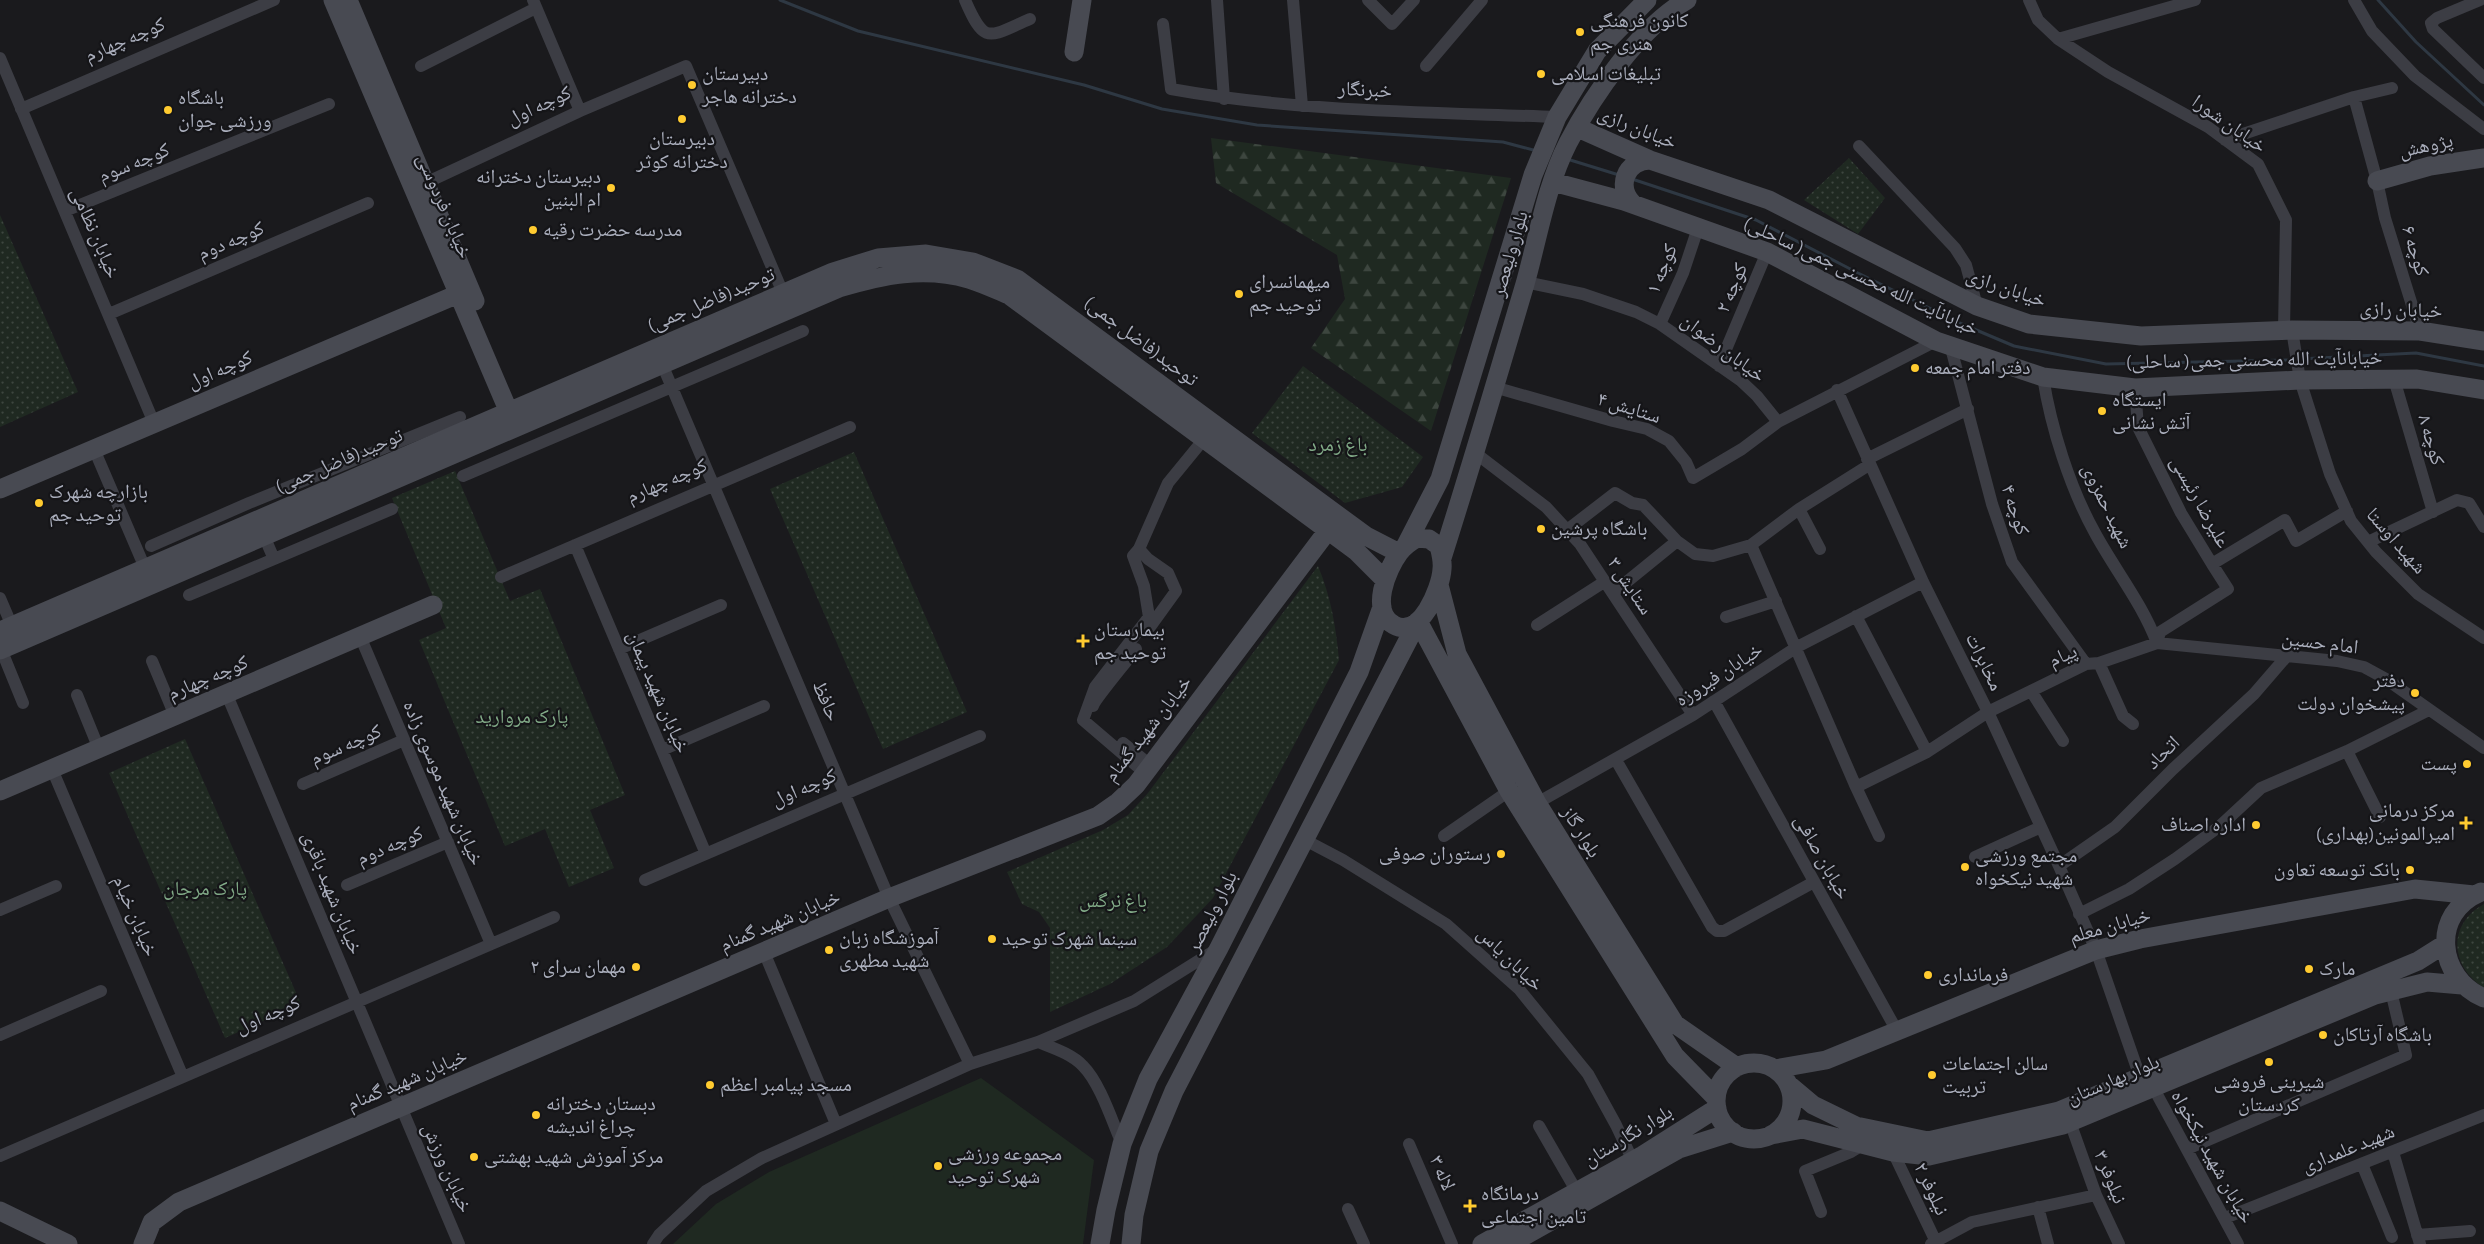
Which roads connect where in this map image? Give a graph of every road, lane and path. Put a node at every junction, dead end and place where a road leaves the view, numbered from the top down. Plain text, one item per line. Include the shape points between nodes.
1 (274, 0) edge
2 (333, 0) edge
3 (348, 0) edge
4 (965, 0) edge
5 (1069, 0) edge
6 (1082, 0) edge
7 (1217, 0) edge
8 (1293, 0) edge
9 (1368, 0) edge
10 (1414, 0) edge
11 (1482, 0) edge
12 (1648, 0) edge
13 (1687, 0) edge
14 (2029, 0) edge
15 (2195, 0) edge
16 (2354, 0) edge
17 (2480, 0) edge
18 (534, 4) edge
19 (1030, 19) dead end
20 (1164, 24) dead end
21 (2058, 39) junction
22 (0, 58) edge
23 (421, 66) dead end
24 (1426, 66) dead end
25 (2484, 78) edge
26 (2392, 88) dead end
27 (2354, 97) junction
28 (1224, 99) junction
29 (329, 104) dead end
30 (1302, 106) junction
31 (21, 108) junction
32 (580, 111) junction
33 (1557, 117) junction
34 (2484, 130) edge
35 (1573, 136) junction
36 (2225, 140) junction
37 (1860, 146) dead end
38 (2484, 158) edge
39 (1650, 160) junction
40 (1555, 177) junction
41 (2377, 181) junction
42 (418, 186) junction
43 (368, 202) dead end
44 (1633, 204) junction
45 (65, 211) junction
46 (1698, 228) junction
47 (1767, 252) junction
48 (1525, 282) junction
49 (464, 291) junction
50 (783, 293) junction
51 (1977, 306) junction
52 (109, 314) junction
53 (1660, 324) junction
54 (2288, 330) junction
55 (803, 331) dead end
56 (2420, 331) junction
57 (2484, 341) edge
58 (1944, 344) junction
59 (659, 356) junction
60 (1719, 366) junction
61 (2043, 377) junction
62 (2394, 379) junction
63 (2300, 380) junction
64 (672, 388) junction
65 (1494, 388) junction
66 (2135, 388) junction
67 (1837, 390) junction
68 (2484, 390) edge
69 (1163, 396) junction
70 (1968, 409) junction
71 (460, 417) dead end
72 (518, 418) junction
73 (1778, 422) junction
74 (154, 423) junction
75 (850, 427) dead end
76 (1204, 439) junction
77 (94, 449) junction
78 (1474, 452) junction
79 (1868, 462) junction
80 (463, 476) dead end
81 (714, 486) junction
82 (0, 489) edge
83 (1434, 493) junction
84 (1460, 501) junction
85 (249, 503) junction
86 (392, 509) dead end
87 (1798, 509) junction
88 (2346, 511) junction
89 (2433, 512) junction
90 (1334, 523) junction
91 (2484, 527) edge
92 (260, 529) junction
93 (1567, 530) junction
94 (1677, 540) junction
95 (2368, 542) junction
96 (1750, 544) junction
97 (575, 545) junction
98 (151, 546) dead end
99 (1820, 548) dead end
100 (1402, 549) junction
101 (1136, 552) junction
102 (1442, 558) junction
103 (274, 559) junction
104 (2212, 564) junction
105 (145, 568) junction
106 (501, 577) dead end
107 (1385, 580) junction
108 (1604, 582) junction
109 (1923, 582) junction
110 (1439, 585) junction
111 (1613, 593) junction
112 (189, 595) dead end
113 (0, 598) edge
114 (1776, 601) junction
115 (434, 605) dead end
116 (721, 605) dead end
117 (1382, 607) junction
118 (1856, 616) junction
119 (1726, 617) dead end
120 (1418, 621) junction
121 (1537, 625) dead end
122 (360, 636) junction
123 (1453, 638) junction
124 (2484, 638) edge
125 (3, 639) edge
126 (2157, 643) junction
127 (1796, 647) junction
128 (619, 649) junction
129 (1435, 650) junction
130 (2286, 657) junction
131 (152, 661) dead end
132 (2099, 663) junction
133 (2086, 664) junction
134 (2031, 691) junction
135 (227, 694) junction
136 (77, 695) dead end
137 (1714, 701) junction
138 (23, 703) dead end
139 (764, 706) dead end
140 (2429, 710) junction
141 (1988, 712) junction
142 (1693, 715) junction
143 (175, 716) junction
144 (2133, 724) dead end
145 (980, 736) dead end
146 (404, 740) junction
147 (2063, 741) dead end
148 (2484, 748) edge
149 (99, 749) junction
150 (662, 750) junction
151 (2347, 751) junction
152 (1927, 752) junction
153 (1616, 760) junction
154 (52, 769) junction
155 (1148, 769) junction
156 (303, 784) dead end
157 (1856, 787) junction
158 (1509, 791) junction
159 (0, 792) edge
160 (845, 794) junction
161 (1536, 804) junction
162 (2380, 816) dead end
163 (2040, 827) junction
164 (1444, 836) dead end
165 (1879, 836) dead end
166 (1305, 840) junction
167 (448, 842) junction
168 (706, 854) junction
169 (1975, 857) dead end
170 (2059, 866) junction
171 (645, 880) dead end
172 (1814, 882) junction
173 (347, 885) dead end
174 (56, 886) dead end
175 (2479, 893) edge
176 (889, 898) junction
177 (0, 910) edge
178 (2079, 914) junction
179 (554, 917) dead end
180 (491, 944) junction
181 (2445, 944) junction
182 (1219, 948) junction
183 (2096, 950) junction
184 (764, 952) junction
185 (2418, 961) junction
186 (2427, 982) junction
187 (2462, 984) junction
188 (101, 991) dead end
189 (2391, 991) junction
190 (2484, 998) edge
191 (356, 1002) junction
192 (1897, 1031) junction
193 (0, 1035) edge
194 (1694, 1039) junction
195 (1038, 1042) junction
196 (1675, 1056) junction
197 (970, 1064) junction
198 (1737, 1067) junction
199 (1775, 1069) junction
200 (183, 1077) junction
201 (2146, 1082) junction
202 (1788, 1084) junction
203 (1716, 1103) junction
204 (1813, 1105) junction
205 (400, 1108) junction
206 (2484, 1115) edge
207 (2070, 1122) junction
208 (836, 1124) junction
209 (1539, 1126) dead end
210 (1803, 1129) junction
211 (1733, 1132) junction
212 (1771, 1134) junction
213 (1122, 1144) junction
214 (1408, 1144) dead end
215 (1864, 1144) junction
216 (2187, 1149) junction
217 (1893, 1152) junction
218 (2393, 1152) junction
219 (0, 1156) edge
220 (1633, 1160) junction
221 (2362, 1164) junction
222 (1577, 1192) junction
223 (2096, 1195) junction
224 (2038, 1207) junction
225 (1348, 1209) dead end
226 (0, 1211) edge
227 (1821, 1212) dead end
228 (2226, 1218) junction
229 (2470, 1230) dead end
230 (2392, 1237) dead end
231 (2418, 1239) edge
232 (1935, 1243) edge
233 (68, 1244) edge
234 (143, 1244) edge
235 (459, 1244) edge
236 (653, 1244) edge
237 (1100, 1244) edge
238 (1131, 1244) edge
239 (1364, 1244) edge
240 (1452, 1244) edge
241 (1482, 1244) edge
242 (1510, 1244) edge
243 (2048, 1244) edge
244 (2119, 1244) edge
245 (2238, 1244) edge

1 - 31 street, کوچه چهارم
2 - 42 street, خیابان فردوسی
3 - 42 street, خیابان فردوسی
4 - 19 street via 976,26 986,34 996,34
5 - 6 street via 1074,52
7 - 28 street
8 - 30 street
9 - 10 street via 1392,24
11 - 24 street
12 - 33 street, بلوار ولیعصر via 1597,51
13 - 35 street, بلوار ولیعصر via 1669,10 1616,67
14 - 21 street, خیابان شورا via 2038,20
15 - 21 street
16 - 34 street via 2372,31 2415,76
17 - 25 street via 2431,23 2432,29
18 - 23 street
18 - 32 street
20 - 28 street, خبرنگار via 1172,89
21 - 36 street, خیابان شورا
22 - 31 street, خیابان نظامی
26 - 27 street
27 - 36 street
27 - 41 street, کوچه ۶
28 - 30 street, خبرنگار
29 - 45 street, کوچه سوم
30 - 33 street, خبرنگار
31 - 45 street, خیابان نظامی
32 - 42 street, کوچه اول
32 - 50 street, کوچه اول via 686,66
33 - 83 street, بلوار ولیعصر via 1537,165
35 - 39 street, خیابان رازی
35 - 40 street, بلوار ولیعصر
36 - 54 street, خیابان شورا via 2258,164 2286,220
37 - 51 street via 1955,248 1966,265
38 - 41 street, پژوهش via 2430,166
39 - 44 street via 1632,166 1625,176 1624,189
39 - 51 street, خیابان رازی via 1768,200
40 - 44 street, خیابانآیت الله محسنی جمی( ساحلی)
40 - 48 street, بلوار ولیعصر
41 - 56 street, کوچه ۶ via 2385,218
42 - 49 street, خیابان فردوسی
43 - 52 street, کوچه دوم
44 - 46 street, خیابانآیت الله محسنی جمی( ساحلی)
45 - 52 street, خیابان نظامی
46 - 47 street, خیابانآیت الله محسنی جمی( ساحلی)
46 - 53 street, کوچه ۱ via 1683,273
47 - 58 street, خیابانآیت الله محسنی جمی( ساحلی)
47 - 60 street, کوچه ۲
48 - 53 street, خیابان رضوان via 1584,294
48 - 65 street, بلوار ولیعصر
49 - 72 street, خیابان فردوسی
49 - 74 street, کوچه اول
50 - 59 street, توحید(فاضل جمی)
50 - 69 street, توحید(فاضل جمی) via 878,258 926,254 973,262 1017,279
51 - 54 street, خیابان رازی via 2030,324 2142,336
52 - 74 street, خیابان نظامی
53 - 60 street, خیابان رضوان
54 - 56 street, خیابان رازی
54 - 63 street, خیابان شورا
55 - 64 street
56 - 57 street, خیابان رازی
58 - 61 street, خیابانآیت الله محسنی جمی( ساحلی)
58 - 67 street
58 - 70 street, کوچه ۴
59 - 64 street, حافظ
59 - 69 street, توحید(فاضل جمی) via 839,288 881,275 925,272 968,279 1009,295
59 - 72 street, توحید(فاضل جمی)
60 - 73 street, خیابان رضوان via 1757,396
61 - 66 street, خیابانآیت الله محسنی جمی( ساحلی)
61 - 126 street, شهید حمزوی via 2050,417 2066,466 2094,532 2150,623
62 - 63 street, خیابانآیت الله محسنی جمی( ساحلی)
62 - 68 street, خیابانآیت الله محسنی جمی( ساحلی) via 2417,378
62 - 89 street, کوچه ۸
63 - 66 street, خیابانآیت الله محسنی جمی( ساحلی)
63 - 88 street, شهید اوستا via 2330,474
64 - 80 street
64 - 81 street, حافظ
65 - 73 street, ستایش ۴ via 1647,429 1669,441 1686,462 1693,478 1742,449
65 - 78 street, بلوار ولیعصر
66 - 104 street, علیرضا رئیسی via 2138,427 2181,513
67 - 73 street
67 - 79 street, مخابرات
69 - 76 street, توحید(فاضل جمی)
69 - 90 street, توحید(فاضل جمی)
70 - 79 street
70 - 133 street, کوچه ۴ via 1992,504 2012,562
71 - 85 street
72 - 92 street, توحید(فاضل جمی)
74 - 77 street, کوچه اول
75 - 81 street, کوچه چهارم
76 - 90 street, توحید(فاضل جمی)
76 - 101 street via 1168,483
77 - 82 street, کوچه اول
77 - 105 street
78 - 84 street, بلوار ولیعصر
78 - 93 street, ستایش ۳ via 1546,507
79 - 87 street
79 - 109 street, مخابرات
81 - 97 street, کوچه چهارم
81 - 160 street, حافظ
83 - 84 street via 1436,504 1442,508 1450,509
83 - 100 street, بلوار ولیعصر
84 - 102 street, بلوار ولیعصر
85 - 92 street
85 - 98 street
86 - 103 street
87 - 96 street
87 - 99 street
88 - 95 street, شهید اوستا
88 - 104 street, علیرضا رئیسی via 2296,541 2285,520
89 - 91 street via 2457,500 2464,500
89 - 95 street
90 - 100 street, توحید(فاضل جمی)
90 - 107 street, توحید(فاضل جمی)
90 - 155 street, خیابان شهید گمنام
92 - 103 street
92 - 105 street, توحید(فاضل جمی)
92 - 125 street, توحید(فاضل جمی)
93 - 94 street via 1615,494 1643,505
93 - 108 street, ستایش ۳
94 - 96 street via 1695,554 1713,556
94 - 111 street
95 - 124 street, شهید اوستا via 2418,594
96 - 114 street
97 - 106 street, کوچه چهارم
97 - 128 street, خیابان شهید پیمان
100 - 102 street via 1417,538 1429,539 1439,546
100 - 107 street, بلوار ولیعصر
101 - 155 street via 1149,617 1095,687 1083,720
101 - 155 street via 1168,572 1176,592 1095,701 1091,716
102 - 110 street, بلوار ولیعصر
103 - 112 street
104 - 126 street via 2228,589 2160,632
105 - 125 street, توحید(فاضل جمی)
107 - 117 street, بلوار ولیعصر
108 - 111 street, ستایش ۳
108 - 121 street
109 - 118 street, خیابان فیروزه
109 - 141 street, مخابرات
110 - 120 street
110 - 123 street, بلوار گاز
111 - 142 street, ستایش ۳
113 - 125 street
114 - 119 street
114 - 127 street
115 - 122 street, کوچه چهارم
116 - 128 street
117 - 120 street via 1386,619 1396,626 1408,628
117 - 182 street, بلوار ولیعصر via 1359,672
118 - 127 street, خیابان فیروزه
118 - 152 street
120 - 129 street, بلوار گاز
120 - 166 street
122 - 135 street, کوچه چهارم
122 - 146 street, خیابان شهید موسوی زاده
123 - 129 street via 1445,634 1437,637
123 - 161 street, بلوار گاز via 1457,654
125 - 138 street
126 - 130 street, امام حسین
126 - 132 street, پیام
127 - 137 street, خیابان فیروزه
127 - 157 street
128 - 150 street, خیابان شهید پیمان
129 - 158 street, بلوار گاز
130 - 140 street, امام حسین via 2338,661 2364,667
130 - 170 street, اتحاد via 2254,694 2173,768 2115,827
131 - 143 street
132 - 133 street, پیام
132 - 144 street via 2123,716
133 - 134 street, پیام
134 - 141 street, پیام
134 - 147 street
135 - 143 street, کوچه چهارم
135 - 191 street, خیابان شهید باقری
136 - 149 street
137 - 142 street, خیابان فیروزه
137 - 172 street, خیابان صافی
139 - 150 street
140 - 148 street, امام حسین
140 - 151 street
141 - 152 street, پیام
141 - 163 street, مخابرات
142 - 153 street, خیابان فیروزه
143 - 149 street, کوچه چهارم
145 - 160 street, کوچه اول
146 - 156 street, کوچه سوم
146 - 167 street, خیابان شهید موسوی زاده
149 - 154 street, کوچه چهارم
150 - 168 street, خیابان شهید پیمان
151 - 162 street
151 - 178 street via 2261,788 2220,826 2175,859 2129,889
152 - 157 street, پیام
153 - 161 street, خیابان فیروزه
153 - 172 street via 1717,931 1724,931
154 - 159 street, کوچه چهارم
154 - 200 street, خیابان خیام
155 - 176 street, خیابان شهید گمنام via 1118,802 1098,816
157 - 165 street
158 - 164 street
158 - 196 street, بلوار گاز
160 - 168 street, کوچه اول
160 - 176 street, حافظ
161 - 194 street, بلوار گاز via 1675,1024
163 - 169 street
163 - 170 street, مخابرات
166 - 220 street, خیابان یاس via 1446,924 1519,989 1588,1074
166 - 238 street via 1174,1091 1148,1152
167 - 173 street, کوچه دوم
167 - 180 street, خیابان شهید موسوی زاده
168 - 171 street, کوچه اول
170 - 178 street, مخابرات
172 - 192 street, خیابان صافی
174 - 177 street
175 - 181 street via 2462,904 2453,916
175 - 183 street, خیابان معلم via 2415,889 2140,939
176 - 184 street, خیابان شهید گمنام
176 - 197 street, حافظ
178 - 183 street, مخابرات
179 - 180 street, کوچه اول
180 - 191 street, کوچه اول
181 - 185 street, بلوار بهارستان
181 - 187 street via 2450,966
182 - 195 street via 1134,1001
182 - 213 street, بلوار ولیعصر via 1148,1079
183 - 192 street, خیابان معلم
183 - 201 street, خیابان شهید نیکخواه
184 - 205 street, خیابان شهید گمنام
184 - 208 street
185 - 186 street via 2430,961 2436,965 2434,977
185 - 201 street, بلوار بهارستان
186 - 187 street, بلوار بهارستان
186 - 189 street, بلوار بهارستان
187 - 190 street
188 - 193 street
189 - 201 street, بلوار بهارستان
189 - 216 street via 2406,1055
191 - 200 street, کوچه اول
191 - 205 street, خیابان شهید باقری
192 - 199 street, خیابان معلم via 1826,1060
194 - 196 street via 1690,1052
194 - 198 street, بلوار گاز
195 - 197 street
195 - 213 street via 1084,1066
196 - 203 street, بلوار گاز
197 - 208 street
198 - 199 street via 1756,1063
198 - 203 street via 1722,1080
199 - 202 street
200 - 219 street, کوچه اول
201 - 204 street, بلوار بهارستان via 2059,1111 1928,1141 1856,1126
201 - 207 street, بلوار بهارستان
201 - 216 street, خیابان شهید نیکخواه
202 - 204 street, بلوار بهارستان
202 - 212 street via 1790,1112 1785,1122
203 - 211 street via 1720,1118
203 - 220 street, بلوار نگارستان
204 - 210 street via 1804,1109 1800,1116
205 - 234 street, خیابان شهید گمنام via 178,1202 152,1222
205 - 235 street, خیابان ورزش
206 - 218 street, شهید علمداری
207 - 217 street, بلوار بهارستان via 1928,1156
207 - 223 street, نیلوفر ۳
208 - 236 street via 762,1158 706,1191
209 - 222 street
210 - 212 street, بلوار بهارستان
210 - 215 street, بلوار بهارستان
211 - 212 street via 1752,1138
211 - 242 street, بلوار نگارستان via 1679,1149
213 - 237 street, بلوار ولیعصر
214 - 240 street, لاله ۳
215 - 217 street, بلوار بهارستان
215 - 227 street via 1805,1171
216 - 228 street, خیابان شهید نیکخواه
217 - 232 street, نیلوفر ۲
218 - 221 street, شهید علمداری
218 - 231 street
220 - 222 street, بلوار نگارستان
221 - 228 street, شهید علمداری
221 - 230 street
222 - 241 street, بلوار نگارستان
223 - 224 street
223 - 244 street, نیلوفر ۳
224 - 232 street via 1972,1222
224 - 243 street
225 - 239 street
226 - 233 street
228 - 245 street, خیابان شهید نیکخواه
229 - 231 street

